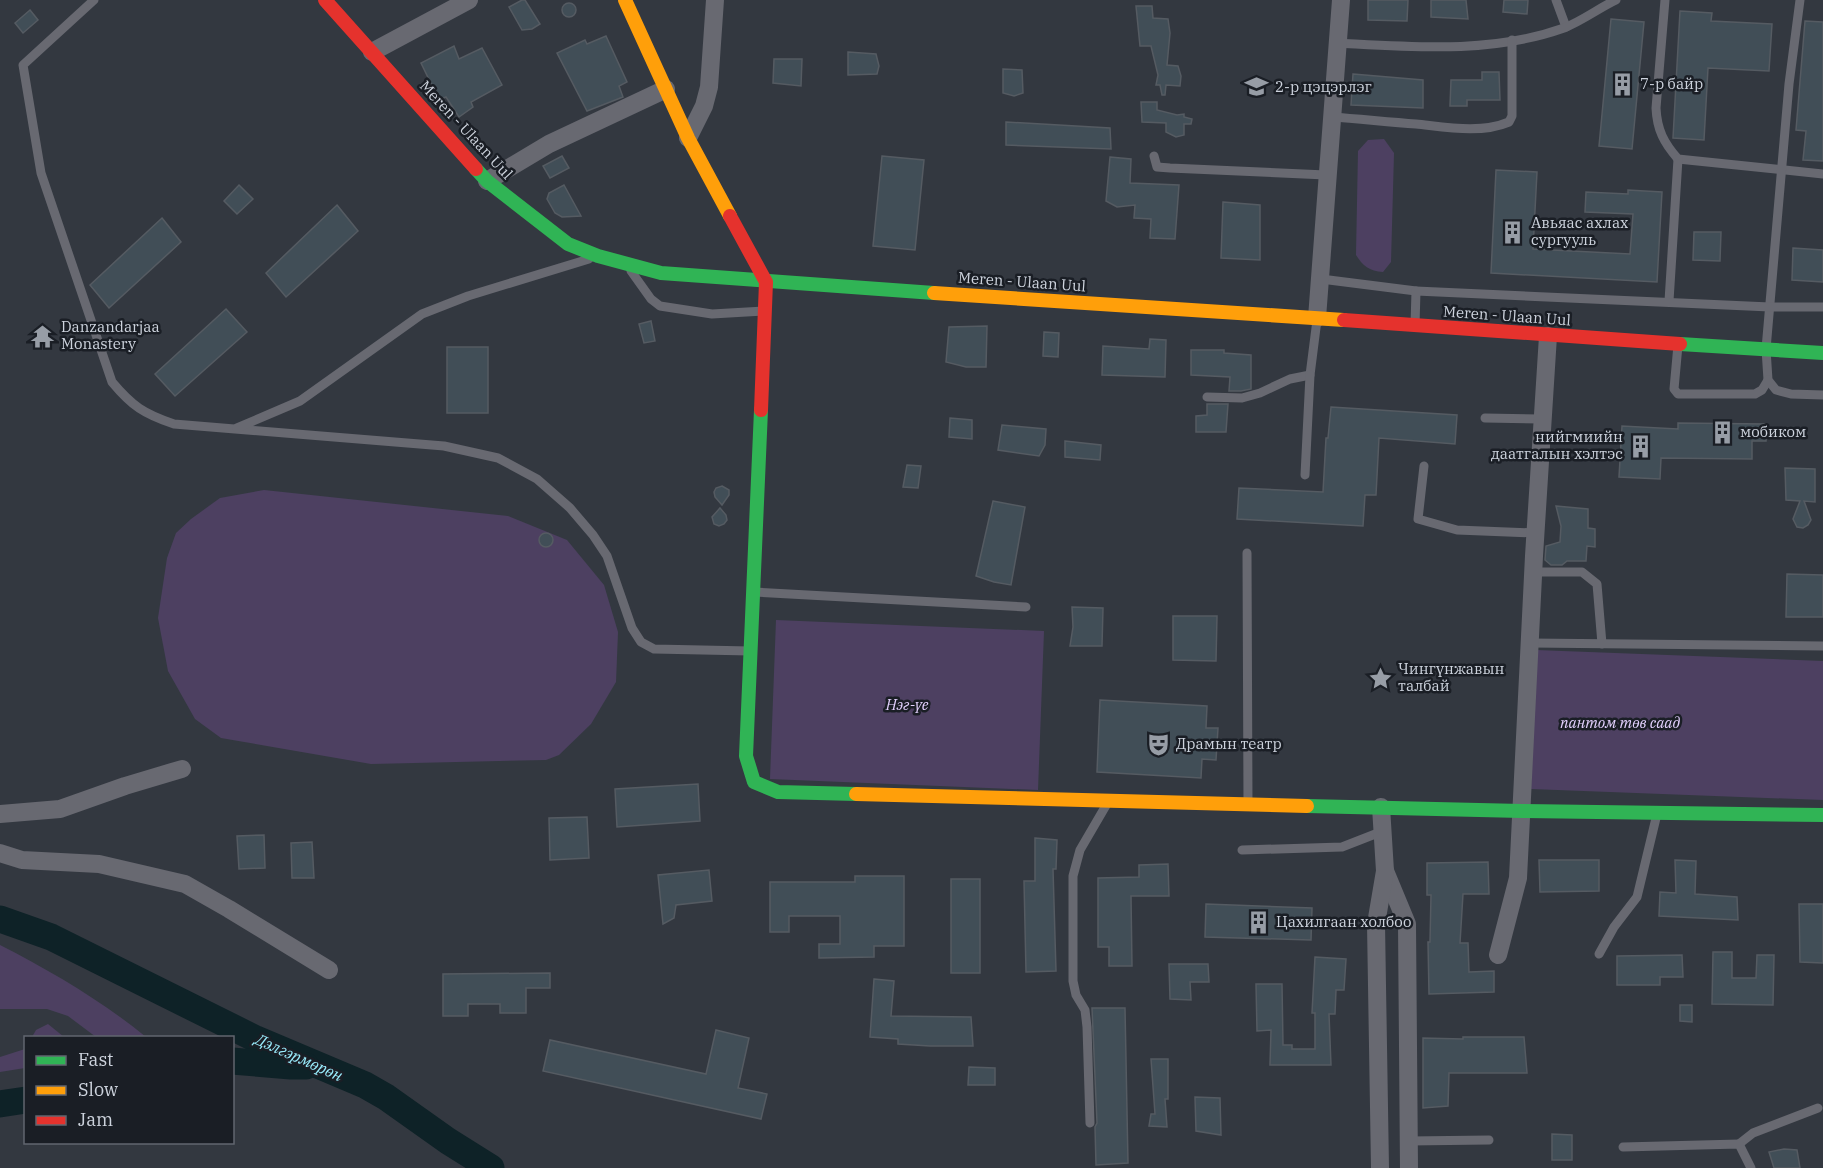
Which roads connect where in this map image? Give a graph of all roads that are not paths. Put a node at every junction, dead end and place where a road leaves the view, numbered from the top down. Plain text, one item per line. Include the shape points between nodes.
1 (94, 0) edge
2 (326, 0) edge
3 (469, 0) edge
4 (625, 0) edge
5 (715, 0) edge
6 (1341, 0) edge
7 (1556, 0) edge
8 (1616, 0) edge
9 (1665, 0) edge
10 (1800, 0) edge
11 (1566, 27) junction
12 (1512, 40) junction
13 (1337, 43) junction
14 (372, 52) junction
15 (666, 89) junction
16 (1332, 117) junction
17 (688, 138) junction
18 (1154, 156) dead end
19 (1678, 159) junction
20 (1782, 169) junction
21 (1823, 174) edge
22 (1326, 175) junction
23 (487, 181) junction
24 (598, 256) junction
25 (626, 264) junction
26 (1321, 279) junction
27 (766, 282) junction
28 (1416, 291) junction
29 (1669, 301) junction
30 (1770, 307) junction
31 (1823, 307) edge
32 (764, 310) junction
33 (1317, 318) junction
34 (1415, 325) junction
35 (1548, 336) junction
36 (1678, 345) junction
37 (1766, 349) junction
38 (1823, 353) edge
39 (1310, 375) junction
40 (1768, 380) junction
41 (1823, 395) edge
42 (1207, 397) dead end
43 (1485, 418) dead end
44 (1542, 419) junction
45 (235, 429) junction
46 (1424, 466) dead end
47 (1305, 475) dead end
48 (1535, 533) junction
49 (1247, 553) dead end
50 (1533, 572) junction
51 (753, 592) junction
52 (1026, 607) dead end
53 (1530, 643) junction
54 (1602, 644) junction
55 (1823, 646) edge
56 (750, 651) junction
57 (182, 769) dead end
58 (1109, 800) junction
59 (1248, 804) junction
60 (1381, 807) junction
61 (1522, 811) junction
62 (0, 814) edge
63 (1657, 814) junction
64 (1823, 816) edge
65 (1383, 831) junction
66 (1242, 850) dead end
67 (0, 853) edge
68 (1385, 872) junction
69 (1599, 954) dead end
70 (1498, 955) dead end
71 (329, 970) dead end
72 (1818, 1108) dead end
73 (1090, 1122) dead end
74 (1489, 1140) dead end
75 (1409, 1141) junction
76 (1739, 1144) junction
77 (1623, 1147) dead end
78 (1380, 1168) edge
79 (1409, 1168) edge
80 (1751, 1168) edge

1 - 45 lane via 23,65 41,173 112,382 128,401 151,416 174,424
2 - 14 street, Meren - Ulaan Uul
3 - 14 street
4 - 15 street
5 - 17 street via 709,87
6 - 13 street
7 - 11 lane
8 - 11 lane
9 - 19 lane via 1657,124 1661,137
10 - 20 lane
11 - 12 lane
12 - 13 lane via 1436,48
12 - 16 lane via 1512,116 1503,125 1459,128
13 - 16 street
14 - 23 street, Meren - Ulaan Uul
15 - 17 street
15 - 23 street via 549,144
16 - 22 street
17 - 27 street
18 - 22 lane via 1157,167
19 - 20 lane
19 - 29 lane
20 - 21 lane
20 - 30 lane
22 - 26 street
23 - 24 street, Meren - Ulaan Uul via 568,244
24 - 25 street, Meren - Ulaan Uul
24 - 45 lane via 422,314 300,401
25 - 27 street, Meren - Ulaan Uul via 662,273
25 - 32 lane via 660,306 712,314
26 - 28 lane
26 - 33 street
27 - 32 street
27 - 33 street, Meren - Ulaan Uul
28 - 29 lane
28 - 34 lane
29 - 30 lane
30 - 31 lane
30 - 37 lane
32 - 51 street
33 - 34 street, Meren - Ulaan Uul
33 - 39 lane
34 - 35 street, Meren - Ulaan Uul
35 - 36 street, Meren - Ulaan Uul
35 - 44 street
36 - 37 street, Meren - Ulaan Uul
36 - 40 lane via 1674,389 1678,394 1755,394
37 - 38 street, Meren - Ulaan Uul
37 - 40 lane
39 - 42 lane via 1242,398
39 - 47 lane
40 - 41 lane via 1776,390
43 - 44 lane
44 - 48 street
45 - 56 lane via 444,446 498,458 537,479 593,535 607,556 632,628 641,642 654,649
46 - 48 lane via 1418,519 1457,530
48 - 50 street
49 - 59 lane
50 - 53 street
50 - 54 lane via 1582,572 1597,584
51 - 52 lane
51 - 56 street
53 - 54 lane
53 - 61 street
54 - 55 lane
56 - 58 street via 746,756 754,782 778,792
57 - 62 street via 60,809
58 - 59 street
58 - 73 lane via 1080,850 1073,876 1073,981 1088,1027
59 - 60 street
60 - 61 street
60 - 65 street
61 - 63 street
61 - 70 street via 1518,878
63 - 64 street
63 - 69 lane via 1637,897
65 - 66 lane via 1342,847
65 - 68 street
67 - 71 street via 21,860 99,864 185,884
68 - 75 street via 1407,924
68 - 78 street via 1376,924
72 - 76 lane via 1754,1133
74 - 75 lane
75 - 79 street
76 - 77 lane
76 - 80 lane

